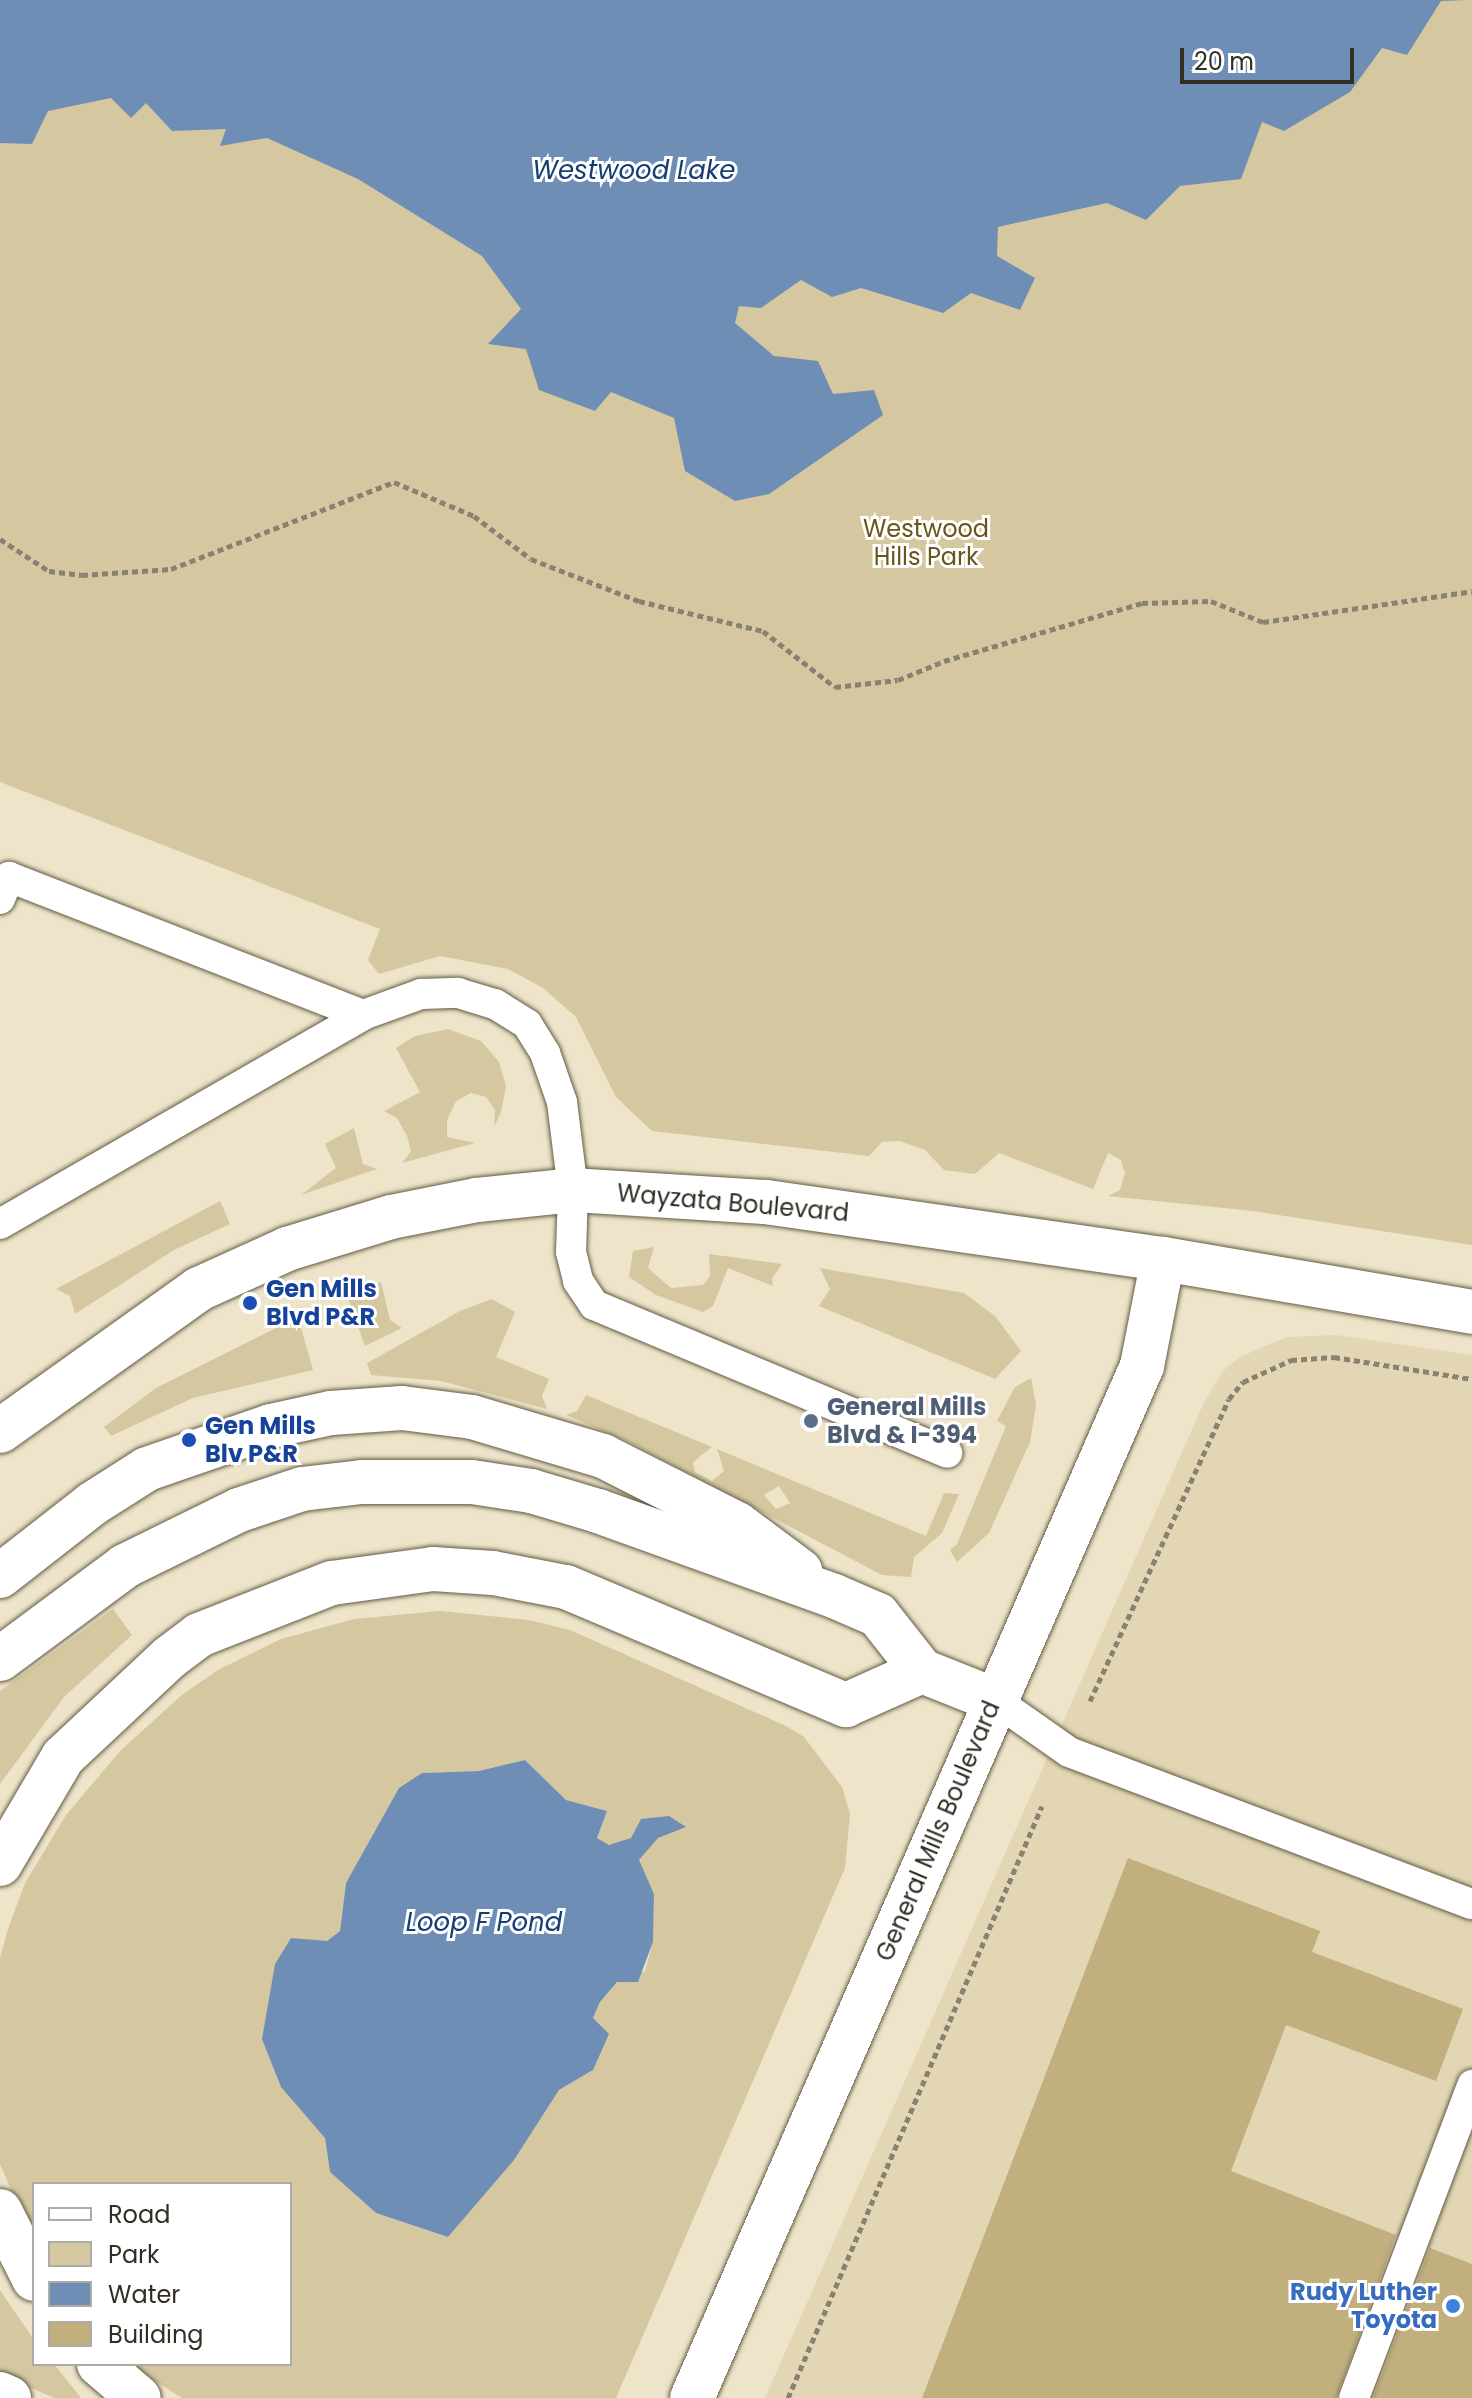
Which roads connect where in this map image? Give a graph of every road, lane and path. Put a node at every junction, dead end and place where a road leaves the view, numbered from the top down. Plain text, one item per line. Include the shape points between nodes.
1 (0, 539) edge
2 (1472, 591) edge
3 (0, 899) edge
4 (363, 1015) junction
5 (573, 1190) junction
6 (0, 1224) edge
7 (1163, 1259) junction
8 (1472, 1312) edge
9 (1472, 1379) edge
10 (0, 1431) edge
11 (947, 1453) dead end
12 (0, 1576) edge
13 (834, 1596) junction
14 (0, 1659) edge
15 (922, 1671) junction
16 (995, 1700) junction
17 (1090, 1701) dead end
18 (1042, 1806) dead end
19 (0, 1864) edge
20 (1472, 1904) edge
21 (1472, 2085) edge
22 (0, 2211) edge
23 (32, 2275) edge
24 (101, 2366) edge
25 (0, 2394) edge
26 (9, 2398) edge
27 (139, 2398) edge
28 (692, 2398) edge
29 (788, 2398) edge
30 (1354, 2398) edge

1 - 2 path via 49,571 82,575 171,569 394,482 474,516 531,559 639,601 763,631 835,687 898,680 944,661 1142,603 1211,601 1263,622
3 - 4 lane via 9,877
4 - 5 lane via 421,994 458,993 495,1004 527,1024 545,1053 562,1102
4 - 6 lane
5 - 7 main road, Wayzata Boulevard via 766,1202
5 - 10 main road, Wayzata Boulevard via 477,1200 391,1217 287,1249 199,1289
5 - 11 lane via 571,1252 578,1281 594,1305
7 - 8 main road, Wayzata Boulevard
7 - 16 main road, General Mills Boulevard via 1142,1366
9 - 17 path via 1334,1357 1291,1360 1243,1382 1229,1399
12 - 13 main road via 92,1504 147,1469 271,1426 331,1413 402,1408 472,1417 603,1456 737,1524
13 - 14 main road via 531,1491 472,1482 362,1482 302,1489 179,1536 125,1566
13 - 15 main road via 878,1615
15 - 16 main road
15 - 19 main road via 846,1705 566,1587 493,1573 433,1569 332,1583 199,1635 170,1657 63,1757
16 - 20 lane via 1069,1752
16 - 28 main road, General Mills Boulevard
18 - 29 path
21 - 30 lane
22 - 23 main road
24 - 27 main road
25 - 26 main road

